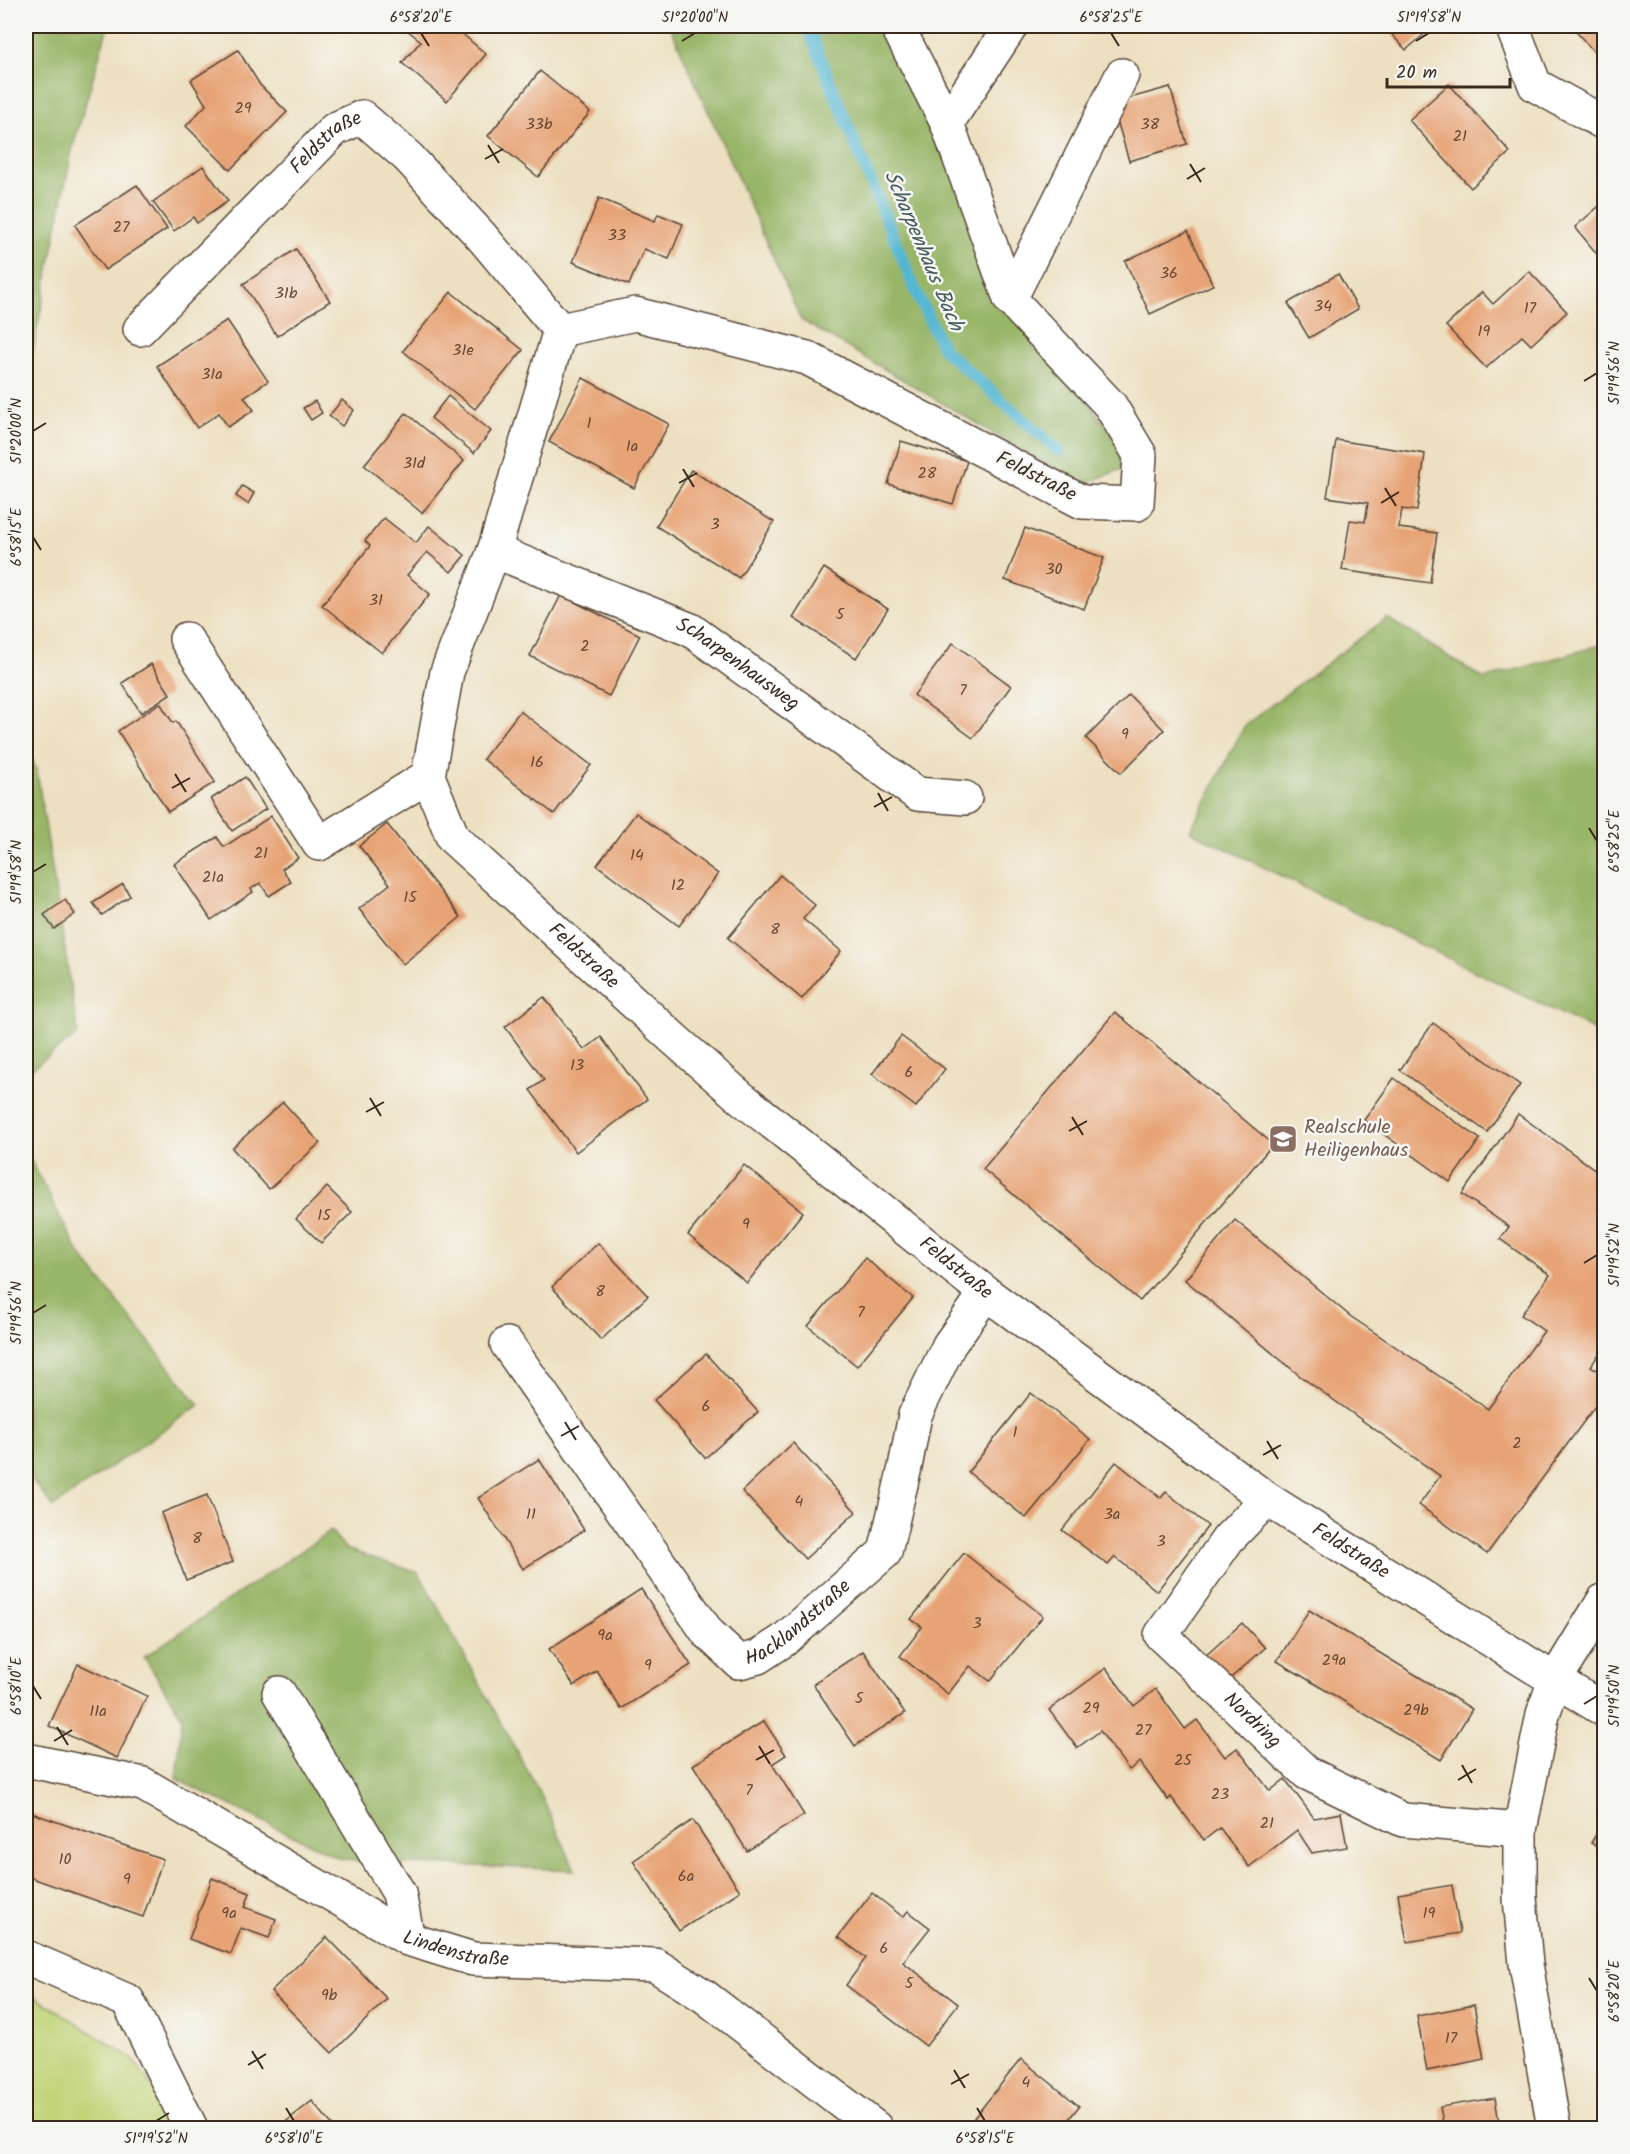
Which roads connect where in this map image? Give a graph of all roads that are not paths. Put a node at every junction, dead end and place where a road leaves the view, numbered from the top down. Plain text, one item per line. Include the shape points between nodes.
1 (897, 26) edge
2 (1011, 26) edge
3 (1512, 26) edge
4 (1122, 75) dead end
5 (947, 123) junction
6 (1605, 123) edge
7 (1010, 299) junction
8 (140, 329) dead end
9 (560, 330) junction
10 (494, 551) junction
11 (186, 639) dead end
12 (428, 776) junction
13 (965, 798) dead end
14 (986, 1293) junction
15 (507, 1344) dead end
16 (1267, 1499) junction
17 (1605, 1600) edge
18 (1555, 1680) junction
19 (279, 1693) dead end
20 (1605, 1710) edge
21 (26, 1760) edge
22 (1520, 1830) junction
23 (408, 1939) junction
24 (26, 1957) edge
25 (191, 2128) edge
26 (876, 2128) edge
27 (1554, 2128) edge

1 - 5 street, Feldstraße
2 - 5 street
3 - 6 street via 1535,85
4 - 7 street
5 - 7 street, Feldstraße
7 - 9 street, Feldstraße via 1110,405 1140,455 1137,504 1082,502 807,358 636,314
8 - 9 street, Feldstraße via 335,129 362,117 423,173
9 - 10 street
10 - 12 street via 447,672
10 - 13 street, Scharpenhausweg via 691,630 917,794
11 - 12 street via 319,844
12 - 14 street, Feldstraße via 453,838 740,1096
14 - 15 street, Hacklandstraße via 949,1345 915,1415 885,1552 783,1640 758,1657 739,1662 708,1633
14 - 16 street, Feldstraße
16 - 18 street, Feldstraße
16 - 22 street, Nordring via 1228,1539 1161,1635 1307,1773 1403,1820
17 - 18 street
18 - 20 street, Feldstraße
18 - 22 street via 1543,1714
19 - 23 street via 399,1893
21 - 23 street, Lindenstraße via 143,1784
22 - 27 street via 1520,1898 1526,1964
23 - 26 street, Lindenstraße via 473,1959 655,1965 704,1996
24 - 25 street via 128,2001

